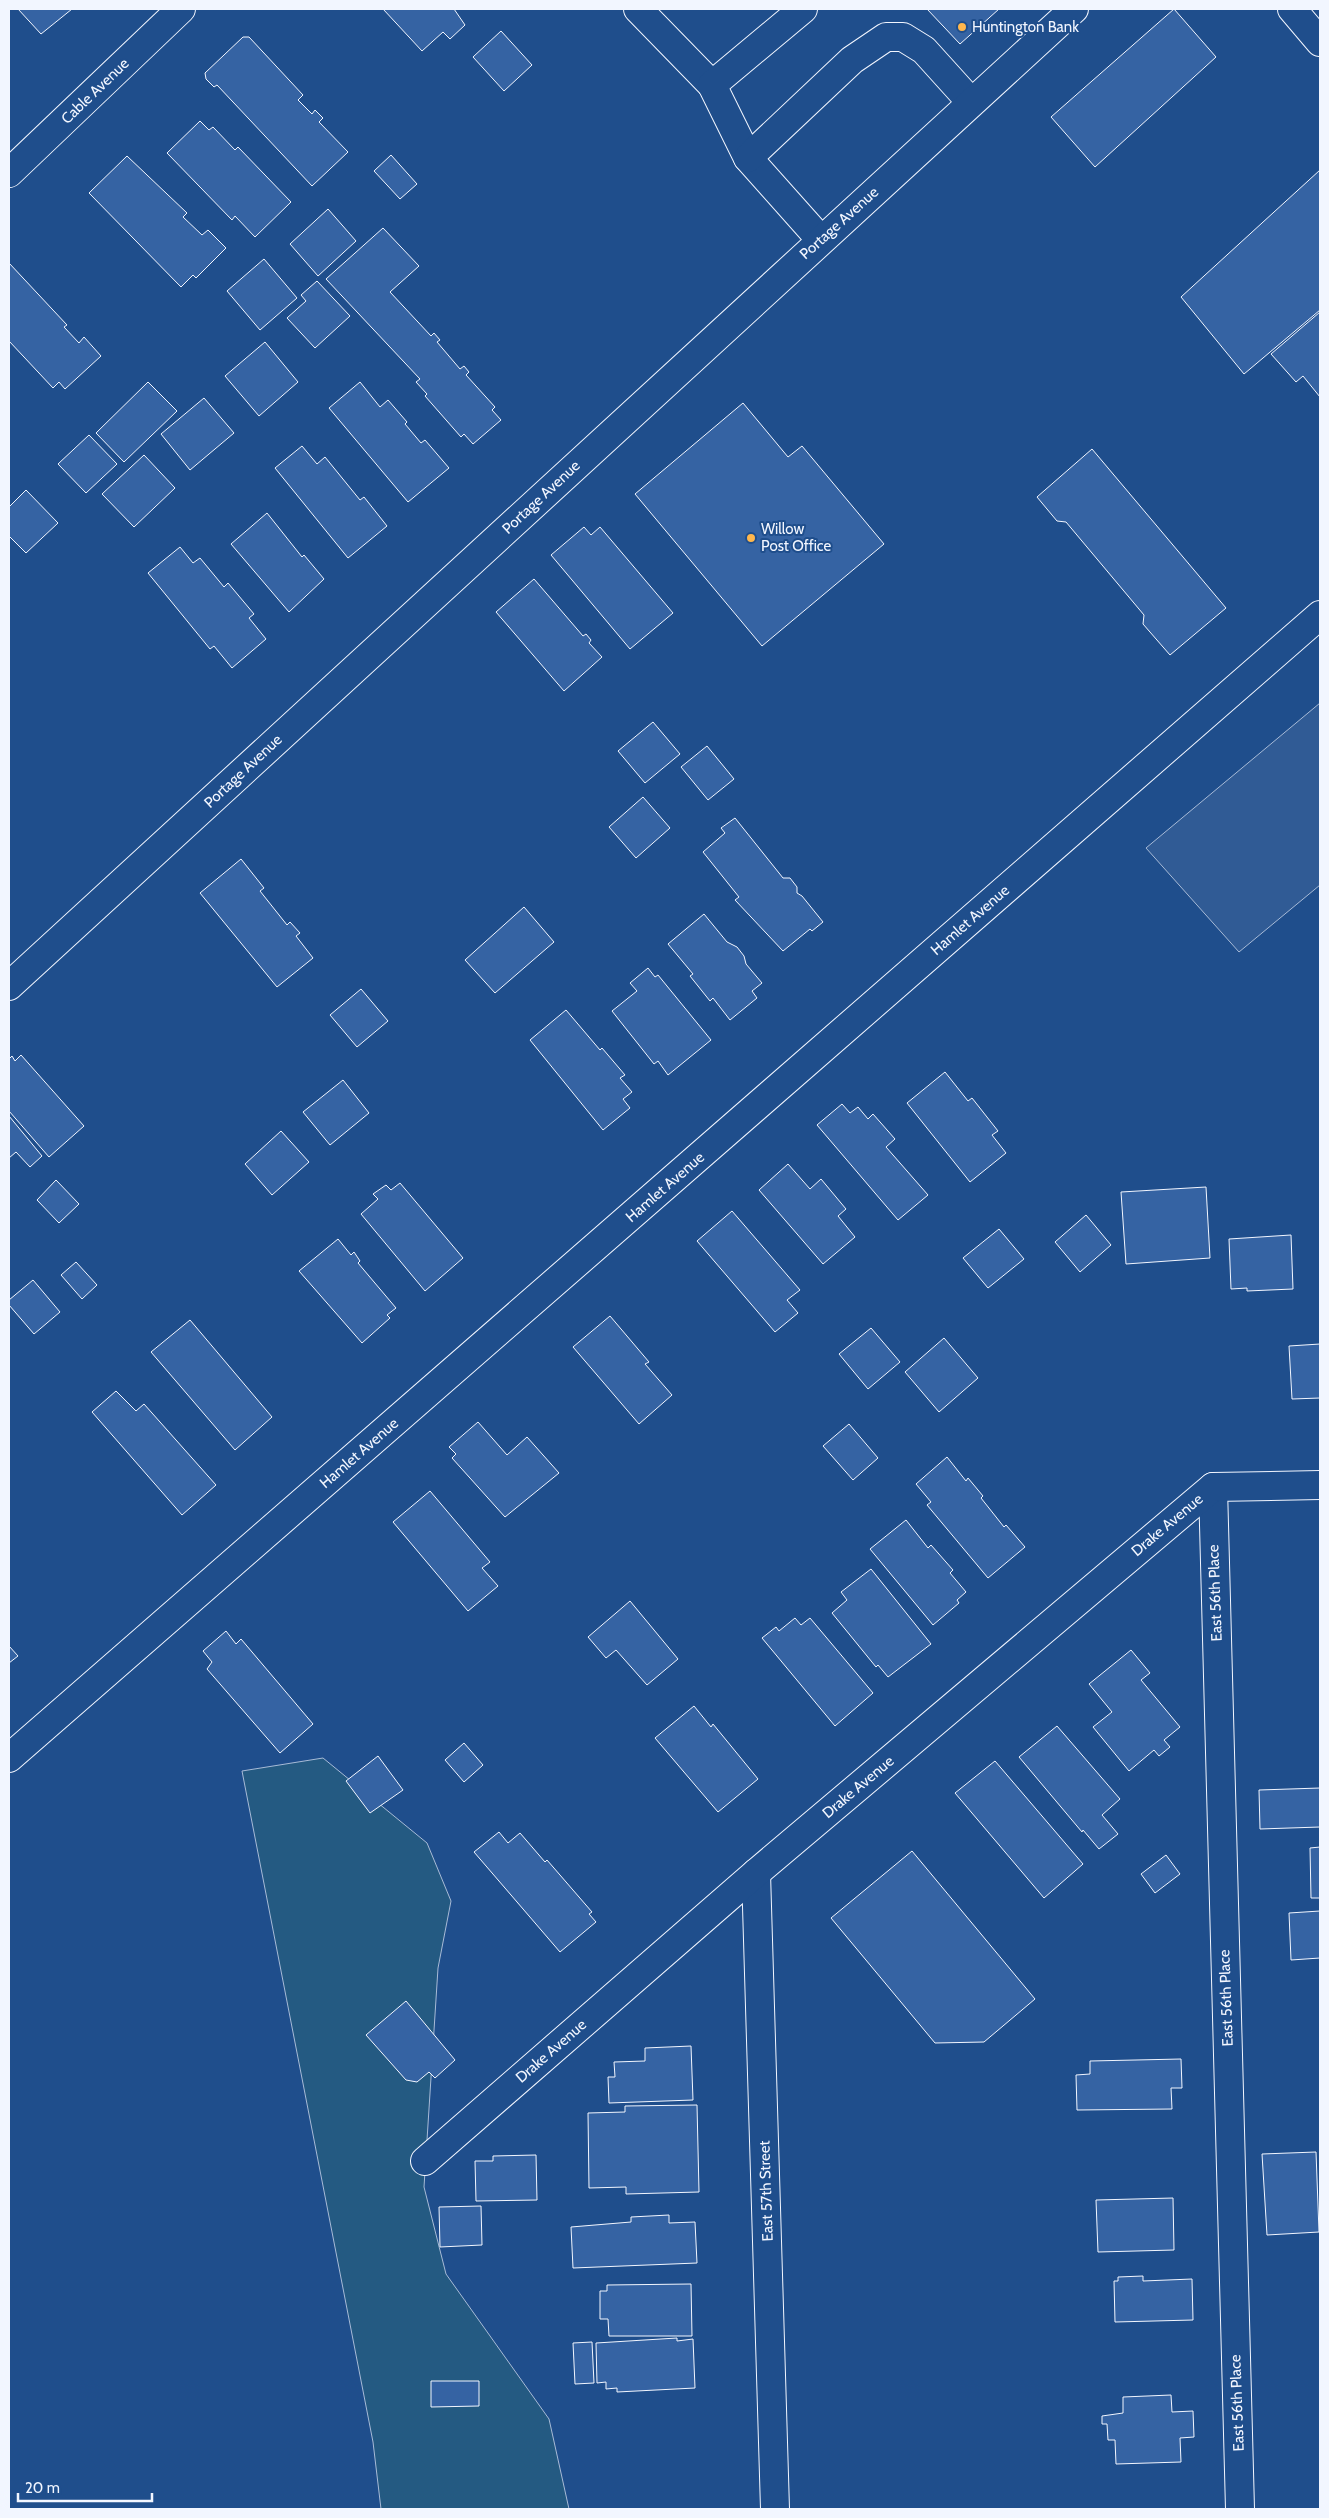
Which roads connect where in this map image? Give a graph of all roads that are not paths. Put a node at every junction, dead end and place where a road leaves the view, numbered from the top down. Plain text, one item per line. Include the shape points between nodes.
1 (181, 9) edge
2 (638, 9) edge
3 (803, 9) edge
4 (1074, 9) edge
5 (1292, 9) edge
6 (1320, 42) edge
7 (712, 85) junction
8 (971, 102) junction
9 (748, 158) junction
10 (9, 173) edge
11 (820, 240) junction
12 (1320, 615) edge
13 (9, 986) edge
14 (1320, 1484) edge
15 (1213, 1487) junction
16 (9, 1758) edge
17 (756, 1873) junction
18 (425, 2161) dead end
19 (775, 2509) edge
20 (1240, 2509) edge

1 - 10 street, Cable Avenue
2 - 7 street
3 - 7 street
4 - 8 street, Portage Avenue
5 - 6 street
7 - 9 street
8 - 9 street via 924,50 903,37 886,37 852,60
8 - 11 street, Portage Avenue
9 - 11 street
11 - 13 street, Portage Avenue
12 - 16 street, Hamlet Avenue
14 - 15 street, Drake Avenue
15 - 17 street, Drake Avenue
15 - 20 street, East 56th Place
17 - 18 street, Drake Avenue
17 - 19 street, East 57th Street

